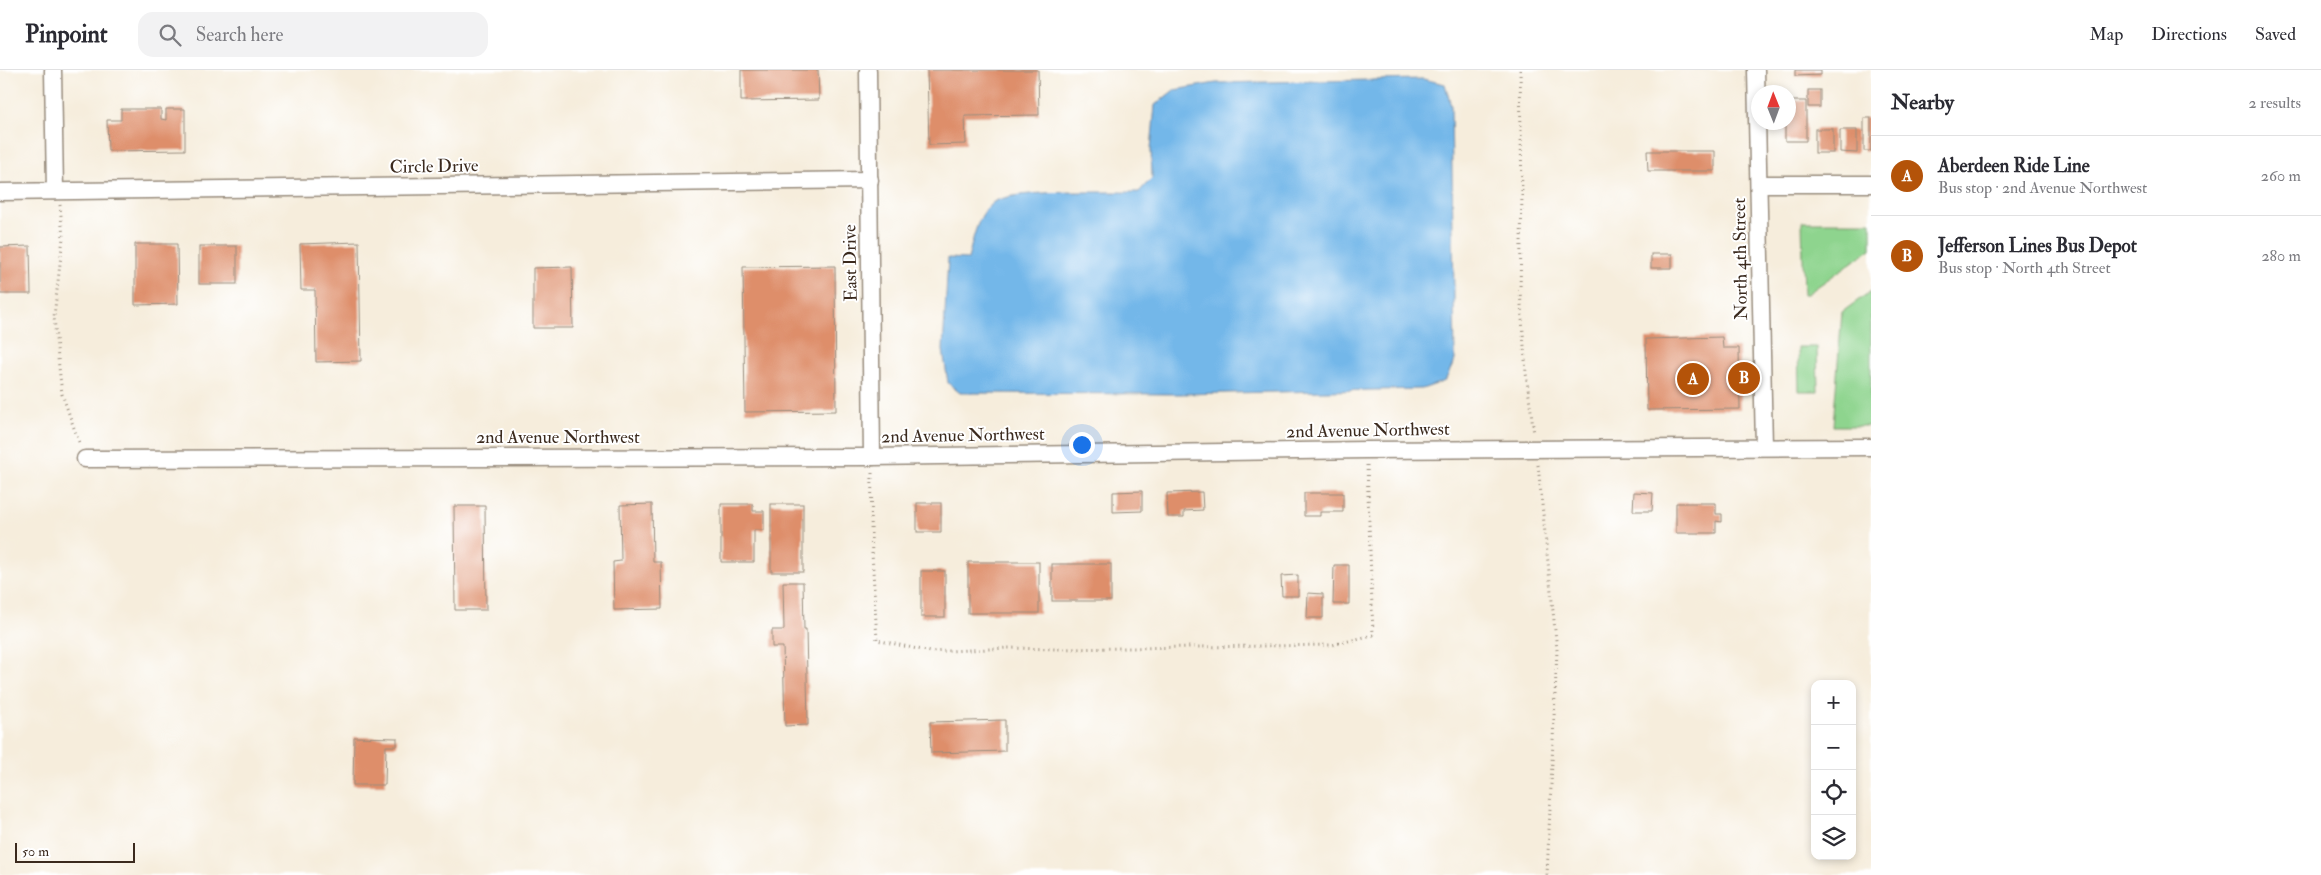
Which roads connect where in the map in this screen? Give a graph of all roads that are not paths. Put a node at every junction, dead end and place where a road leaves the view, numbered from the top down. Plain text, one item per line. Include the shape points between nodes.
1 (53, 70) edge
2 (868, 70) edge
3 (1756, 70) edge
4 (870, 180) junction
5 (1759, 184) junction
6 (1871, 184) edge
7 (56, 191) junction
8 (0, 192) edge
9 (1871, 446) edge
10 (1764, 447) junction
11 (872, 457) junction
12 (85, 459) road end

1 - 7 street
2 - 4 street, East Drive
3 - 5 street, North 4th Street
4 - 7 street, Circle Drive
4 - 11 street, East Drive
5 - 6 street
5 - 10 street, North 4th Street
7 - 8 street, Circle Drive
9 - 10 street, 2nd Avenue Northwest
10 - 11 street, 2nd Avenue Northwest
11 - 12 street, 2nd Avenue Northwest

